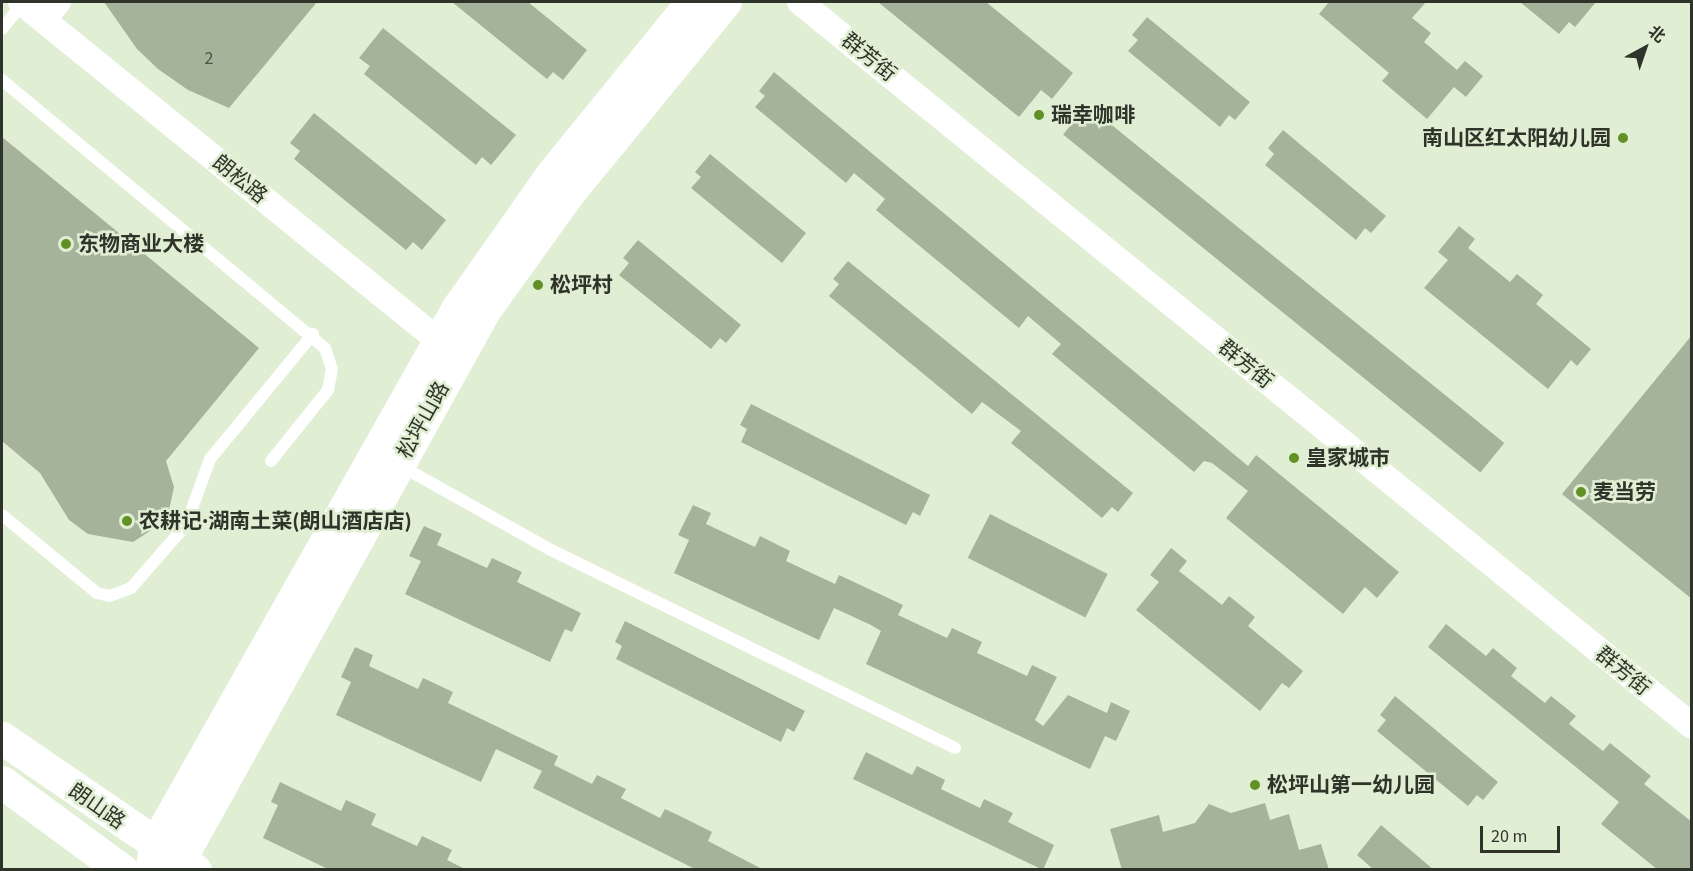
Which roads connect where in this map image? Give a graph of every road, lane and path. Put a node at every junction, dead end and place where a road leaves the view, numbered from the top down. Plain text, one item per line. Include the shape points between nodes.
1 (22, 2) edge
2 (692, 2) edge
3 (726, 2) edge
4 (800, 2) edge
5 (50, 10) edge
6 (2, 29) edge
7 (2, 80) edge
8 (313, 334) junction
9 (448, 348) junction
10 (386, 458) junction
11 (271, 461) dead end
12 (2, 515) edge
13 (1692, 726) edge
14 (2, 738) edge
15 (955, 748) dead end
16 (2, 782) edge
17 (170, 863) edge
18 (122, 870) edge

1 - 5 street, 朗松路
1 - 6 lane
2 - 9 street, 松坪山路 via 504,237
3 - 9 street, 松坪山路
4 - 13 street, 群芳街
5 - 9 street, 朗松路
7 - 8 lane
8 - 11 lane via 330,358 332,380
8 - 12 lane via 210,459 186,525 131,588 110,596 97,593
9 - 10 street, 松坪山路
10 - 15 lane via 549,549
10 - 17 street, 松坪山路
14 - 17 main road, 朗山路
16 - 18 main road, 朗山路

